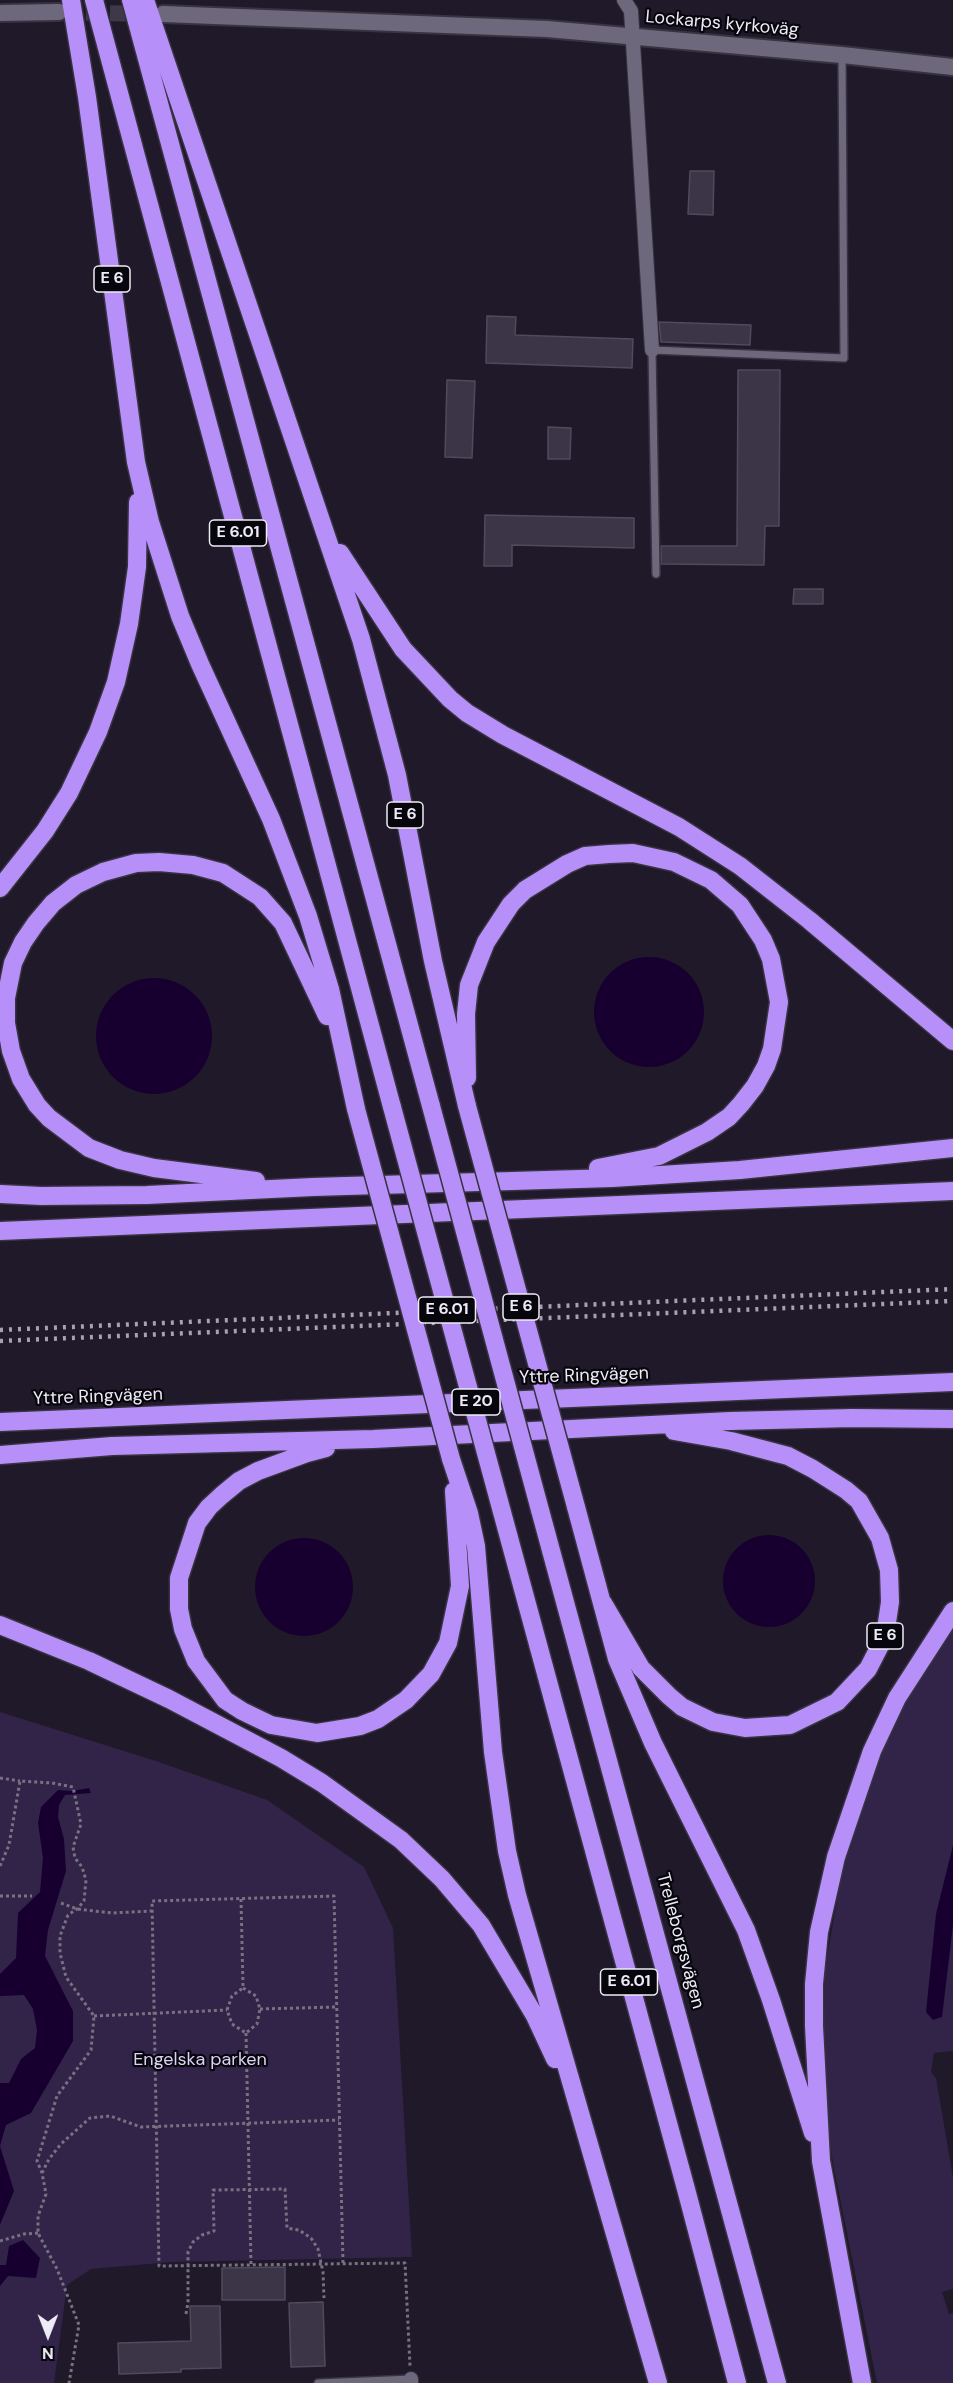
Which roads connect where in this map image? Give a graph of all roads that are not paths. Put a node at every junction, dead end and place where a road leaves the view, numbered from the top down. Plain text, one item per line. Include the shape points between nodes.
1 (94, 0) edge
2 (131, 0) edge
3 (145, 0) edge
4 (624, 0) edge
5 (65, 6) edge
6 (0, 13) edge
7 (163, 14) tunnel mouth
8 (632, 36) junction
9 (842, 55) junction
10 (953, 67) edge
11 (652, 350) junction
12 (136, 462) junction
13 (324, 529) junction
14 (656, 574) dead end
15 (0, 888) edge
16 (953, 1041) edge
17 (344, 1060) junction
18 (467, 1106) junction
19 (953, 1148) edge
20 (522, 1180) junction
21 (313, 1187) junction
22 (953, 1191) edge
23 (0, 1194) edge
24 (0, 1231) edge
25 (953, 1382) edge
26 (953, 1419) edge
27 (0, 1422) edge
28 (639, 1425) junction
29 (373, 1439) junction
30 (0, 1455) edge
31 (463, 1514) junction
32 (603, 1603) junction
33 (953, 1611) edge
34 (0, 1625) edge
35 (583, 2119) junction
36 (821, 2161) junction
37 (411, 2381) edge
38 (318, 2383) edge
39 (658, 2383) edge
40 (737, 2383) edge
41 (777, 2383) edge
42 (862, 2383) edge

1 - 40 highway, E 6.01, bridge
2 - 41 highway, Trelleborgsvägen / E 6.01, bridge
3 - 13 highway, E 6
4 - 8 street via 631,11
5 - 6 street
5 - 12 highway, E 6 via 87,97
7 - 8 street, Lockarps kyrkoväg
8 - 9 street, Lockarps kyrkoväg
8 - 11 street
9 - 10 street, Lockarps kyrkoväg
9 - 11 lane via 844,358
11 - 14 lane
12 - 15 highway, E 6 via 137,567 116,682 69,793
12 - 17 highway via 150,522 180,616 271,819 308,916 330,989
13 - 16 highway via 403,650 467,713 679,827 740,866
13 - 18 highway, E 6 via 361,639 397,775 433,961
17 - 21 highway via 318,994 283,923 260,897 223,873 159,862 136,863 103,872 76,885 53,903 23,942 13,963 6,998 11,1051 21,1079 37,1105 69,1135 89,1148 154,1168
17 - 31 highway, bridge via 452,1459
18 - 20 highway via 469,985 486,942 525,890 585,856 633,853 692,870 711,880 740,905 771,959 779,1002 772,1049 755,1086 741,1104 707,1132 659,1156
18 - 32 highway, E 6, bridge
19 - 20 highway via 740,1170
20 - 21 highway
21 - 23 highway via 147,1195
22 - 24 highway
25 - 27 highway, Yttre Ringvägen / E 20
26 - 28 highway
28 - 29 highway, E 6
28 - 32 highway, E 6 via 731,1441 788,1456 813,1468 859,1501 885,1552 891,1587 885,1636 868,1669 837,1702 790,1725 745,1728 713,1722 669,1696 642,1668
29 - 30 highway, E 6 via 112,1446
29 - 31 highway via 307,1453 258,1471 239,1481 197,1523 179,1578 179,1609 196,1661 225,1700 271,1725 317,1733 360,1726 406,1700 430,1674 448,1643 460,1586
31 - 35 highway via 476,1546 493,1752 507,1851 528,1939
32 - 36 highway via 632,1698 746,1930
33 - 36 highway via 902,1689 872,1751 825,1897 814,1984
34 - 35 highway via 88,1661 280,1758 322,1783 400,1840 442,1879 487,1934 535,2016
35 - 39 highway
36 - 42 highway
37 - 38 lane

